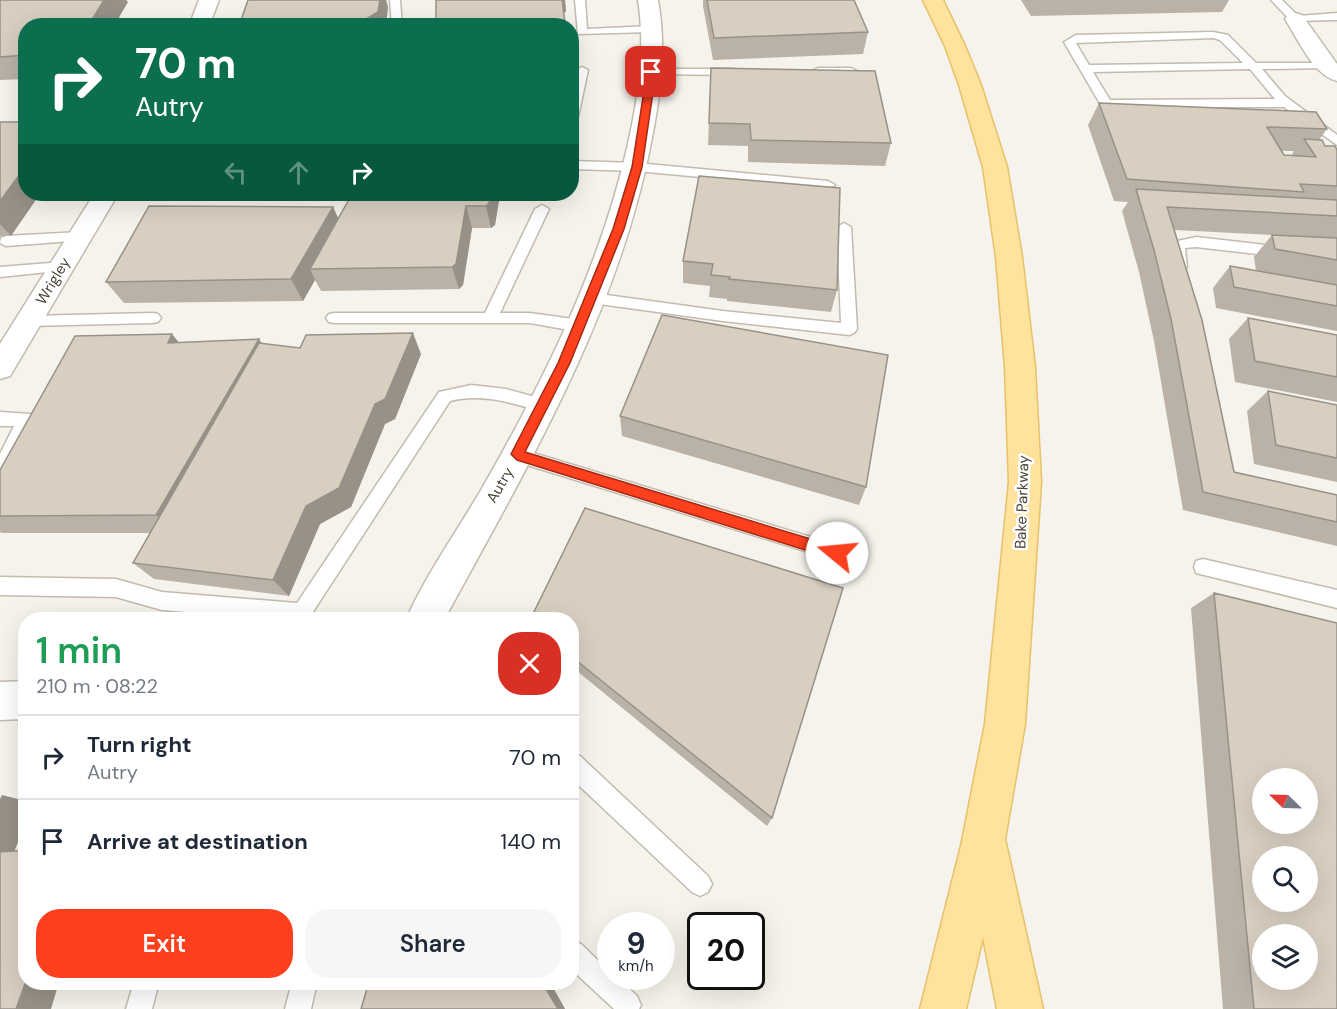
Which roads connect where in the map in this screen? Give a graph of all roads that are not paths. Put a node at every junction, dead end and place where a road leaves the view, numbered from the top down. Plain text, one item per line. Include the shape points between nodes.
1 (212, 0) edge
2 (395, 0) edge
3 (580, 0) edge
4 (648, 0) edge
5 (933, 0) edge
6 (1276, 0) edge
7 (1337, 16) edge
8 (203, 18) edge
9 (396, 18) edge
10 (1295, 19) junction
11 (651, 29) junction
12 (1253, 66) junction
13 (1085, 69) junction
14 (582, 70) dead end
15 (1332, 70) edge
16 (801, 71) edge
17 (851, 71) edge
18 (651, 72) junction
19 (751, 72) edge
20 (579, 84) edge
21 (1286, 103) junction
22 (1337, 141) edge
23 (579, 165) edge
24 (637, 167) junction
25 (828, 185) edge
26 (102, 201) edge
27 (542, 209) dead end
28 (844, 227) dead end
29 (80, 237) junction
30 (6, 240) dead end
31 (1302, 253) edge
32 (62, 267) junction
33 (0, 272) edge
34 (1184, 282) edge
35 (592, 298) junction
36 (153, 318) dead end
37 (334, 318) dead end
38 (490, 318) junction
39 (29, 321) junction
40 (580, 326) junction
41 (0, 368) edge
42 (543, 406) junction
43 (0, 419) edge
44 (517, 454) junction
45 (0, 472) edge
46 (837, 553) dead end
47 (1203, 567) dead end
48 (0, 586) edge
49 (1337, 599) edge
50 (428, 612) edge
51 (18, 700) edge
52 (0, 701) edge
53 (579, 771) edge
54 (984, 834) junction
55 (700, 884) dead end
56 (579, 959) edge
57 (145, 990) edge
58 (303, 990) edge
59 (628, 1005) dead end
60 (139, 1009) edge
61 (298, 1009) edge
62 (943, 1009) edge
63 (1020, 1009) edge

1 - 8 street
2 - 9 lane
3 - 11 lane via 582,32
4 - 11 street, Autry
5 - 54 main road, Bake Parkway via 970,85 994,167 1010,257 1020,367 1025,482 1017,597 1005,724
6 - 10 lane
7 - 10 lane
10 - 15 street
11 - 18 street, Autry
12 - 13 lane
12 - 13 lane via 1224,37 1213,34 1076,38 1070,42
12 - 15 lane
12 - 21 lane
13 - 21 lane via 1106,104
14 - 20 lane
16 - 17 lane
18 - 19 lane
18 - 24 street, Autry
21 - 22 lane
23 - 24 lane
24 - 25 lane
24 - 35 street, Autry
26 - 29 street, Wrigley
27 - 38 lane
28 - 35 lane via 849,329
29 - 30 lane
29 - 32 street, Wrigley
31 - 34 lane via 1196,242 1178,245
32 - 33 lane
32 - 39 street, Wrigley
35 - 40 street, Autry
36 - 39 lane
37 - 38 lane
38 - 40 lane via 530,318
39 - 41 street, Wrigley
40 - 42 street, Autry
42 - 44 street, Autry
42 - 48 lane via 490,392 464,390 445,396 302,612 162,601 116,588
43 - 45 lane via 25,419
44 - 46 lane
44 - 50 street, Autry
47 - 49 lane
51 - 52 street
53 - 55 lane
54 - 62 main road, Bake Parkway
54 - 63 main road
56 - 59 lane
57 - 60 lane
58 - 61 lane

